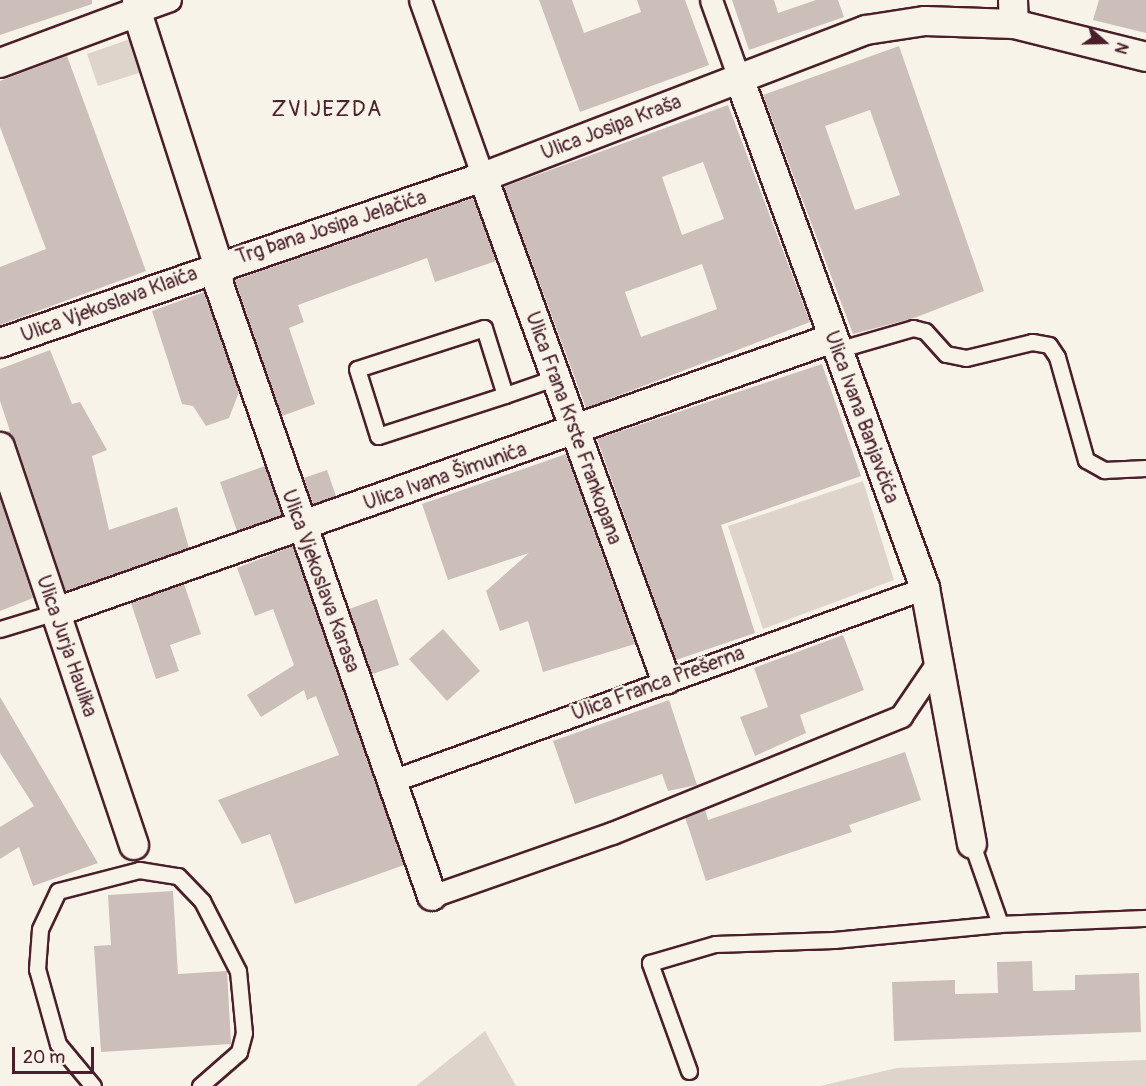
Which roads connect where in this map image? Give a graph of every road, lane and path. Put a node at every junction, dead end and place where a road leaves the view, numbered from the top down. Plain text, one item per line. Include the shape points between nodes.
1 (170, 0) edge
2 (420, 0) edge
3 (711, 0) edge
4 (134, 6) edge
5 (1014, 12) edge
6 (1146, 57) edge
7 (0, 63) edge
8 (740, 78) junction
9 (483, 177) junction
10 (218, 264) junction
11 (0, 343) edge
12 (835, 344) junction
13 (554, 378) junction
14 (505, 395) junction
15 (574, 432) junction
16 (0, 447) edge
17 (1146, 468) edge
18 (300, 526) junction
19 (925, 588) junction
20 (56, 612) junction
21 (0, 629) edge
22 (939, 660) junction
23 (666, 680) junction
24 (392, 781) junction
25 (972, 844) joint
26 (136, 857) junction
27 (432, 896) joint
28 (1146, 918) edge
29 (1000, 924) junction
30 (689, 1071) dead end
31 (93, 1086) edge
32 (200, 1086) edge

1 - 4 street
2 - 9 street
3 - 8 street, Ulica Ivana Banjavčića
4 - 7 street
4 - 10 street, Trg bana Josipa Jelačića
5 - 6 street, Ulica Josipa Kraša
5 - 8 street, Ulica Josipa Kraša via 866,30
8 - 9 street, Ulica Josipa Kraša
8 - 12 street, Ulica Ivana Banjavčića
9 - 10 street, Trg bana Josipa Jelačića
9 - 13 street, Ulica Frana Krste Frankopana
10 - 11 street, Ulica Vjekoslava Klaića
10 - 18 street, Ulica Vjekoslava Karasa via 219,285
12 - 15 street, Ulica Ivana Šimunića
12 - 17 lane via 913,328 925,331 946,354 966,358 1032,342 1049,345 1057,357 1086,460 1104,470
12 - 19 street, Ulica Ivana Banjavčića
13 - 14 lane
13 - 15 street, Ulica Frana Krste Frankopana
14 - 14 lane via 378,436 357,369 484,328
15 - 18 street, Ulica Ivana Šimunića
15 - 23 street, Ulica Frana Krste Frankopana
16 - 20 street, Ulica Jurja Haulika
18 - 20 street, Ulica Ivana Šimunića
18 - 24 street, Ulica Vjekoslava Karasa
19 - 22 street, Ulica Ivana Banjavčića
19 - 23 street, Ulica Franca Prešerna
20 - 21 lane
20 - 26 street, Ulica Jurja Haulika
22 - 25 street, Ulica Ivana Banjavčića
22 - 27 street via 901,716 612,833
23 - 24 street, Ulica Franca Prešerna
24 - 27 street, Ulica Vjekoslava Karasa
25 - 29 lane
26 - 31 lane via 58,891 39,929 38,969 58,1044
26 - 32 lane via 178,876 202,901 238,971 244,1033 238,1052
28 - 29 lane
29 - 30 lane via 834,940 715,944 650,963

